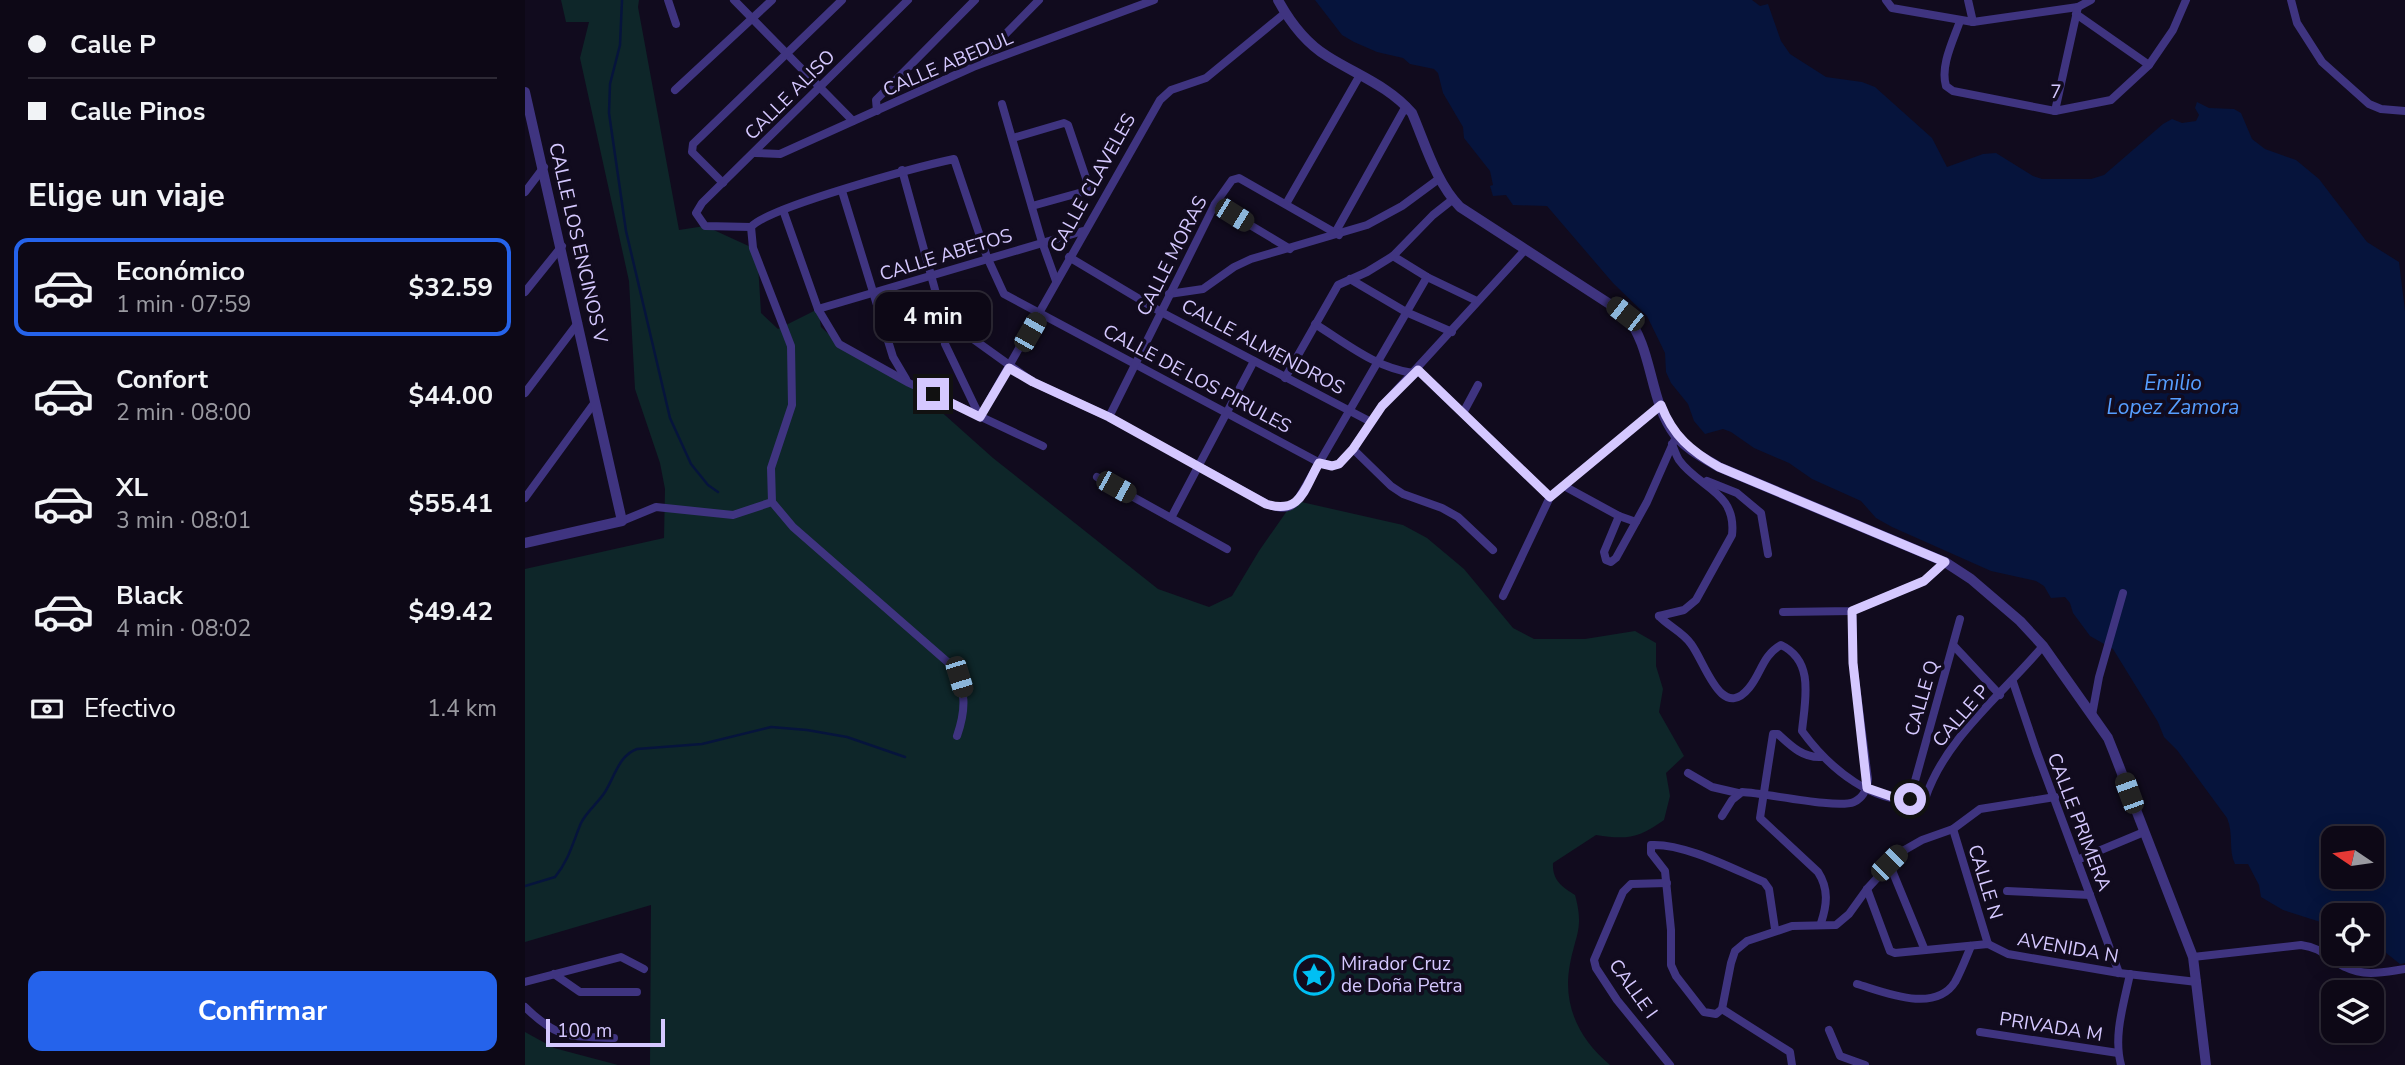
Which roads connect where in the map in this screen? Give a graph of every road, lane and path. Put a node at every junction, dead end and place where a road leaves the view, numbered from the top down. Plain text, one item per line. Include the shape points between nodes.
1 (668, 0) edge
2 (734, 0) edge
3 (772, 0) edge
4 (842, 0) edge
5 (908, 0) edge
6 (975, 0) edge
7 (1039, 0) edge
8 (1154, 0) edge
9 (1277, 0) edge
10 (1968, 0) edge
11 (2091, 0) edge
12 (2186, 0) edge
13 (2291, 0) edge
14 (1887, 3) edge
15 (2077, 10) junction
16 (1285, 13) junction
17 (752, 20) junction
18 (1960, 22) junction
19 (1973, 22) junction
20 (676, 24) dead end
21 (787, 54) junction
22 (2149, 65) junction
23 (973, 67) junction
24 (1360, 75) junction
25 (820, 88) junction
26 (675, 90) dead end
27 (525, 92) edge
28 (1002, 103) dead end
29 (1406, 106) junction
30 (877, 111) junction
31 (2055, 111) junction
32 (2405, 111) edge
33 (853, 121) junction
34 (1013, 138) junction
35 (755, 153) junction
36 (544, 167) junction
37 (902, 170) junction
38 (1440, 178) junction
39 (723, 183) junction
40 (1089, 187) junction
41 (842, 191) junction
42 (525, 192) edge
43 (1103, 196) junction
44 (1452, 200) junction
45 (1215, 204) junction
46 (1286, 204) junction
47 (1032, 206) junction
48 (783, 210) junction
49 (751, 227) junction
50 (1083, 231) junction
51 (1337, 234) junction
52 (1042, 242) junction
53 (562, 246) junction
54 (1290, 249) junction
55 (1525, 250) junction
56 (1393, 256) junction
57 (987, 257) junction
58 (1069, 257) junction
59 (931, 276) junction
60 (1427, 278) junction
61 (1350, 279) junction
62 (1056, 281) junction
63 (525, 292) edge
64 (874, 293) junction
65 (1169, 294) junction
66 (1477, 301) junction
67 (818, 309) junction
68 (1161, 312) junction
69 (1406, 312) junction
70 (1041, 314) junction
71 (578, 323) junction
72 (1315, 324) junction
73 (1452, 332) junction
74 (945, 344) dead end
75 (1254, 361) junction
76 (1134, 363) junction
77 (1377, 363) junction
78 (1009, 368) junction
79 (1416, 372) junction
80 (1285, 378) junction
81 (909, 383) junction
82 (1478, 385) dead end
83 (525, 393) edge
84 (595, 402) junction
85 (1661, 405) junction
86 (1350, 410) junction
87 (1463, 413) junction
88 (1228, 414) junction
89 (980, 417) junction
90 (1109, 417) junction
91 (1371, 422) junction
92 (1674, 440) junction
93 (1043, 446) dead end
94 (1353, 449) junction
95 (1319, 463) junction
96 (1200, 467) junction
97 (1097, 477) dead end
98 (1700, 478) junction
99 (1564, 486) junction
100 (1550, 497) junction
101 (525, 498) edge
102 (772, 502) junction
103 (1619, 516) junction
104 (1171, 518) junction
105 (622, 521) junction
106 (1636, 522) junction
107 (525, 543) edge
108 (1227, 549) dead end
109 (1493, 550) dead end
110 (1768, 554) dead end
111 (1945, 562) junction
112 (2123, 593) dead end
113 (1503, 596) dead end
114 (1852, 611) junction
115 (1783, 612) dead end
116 (1960, 619) dead end
117 (1954, 646) junction
118 (2043, 646) junction
119 (2013, 682) junction
120 (2000, 695) junction
121 (2092, 715) junction
122 (957, 736) dead end
123 (1821, 757) junction
124 (1688, 773) dead end
125 (1867, 788) junction
126 (1738, 793) junction
127 (1765, 793) junction
128 (2055, 797) junction
129 (1910, 799) junction
130 (1722, 816) dead end
131 (1953, 829) junction
132 (2144, 832) junction
133 (2077, 860) junction
134 (1889, 863) junction
135 (1667, 883) junction
136 (1867, 889) junction
137 (2007, 891) dead end
138 (2090, 895) junction
139 (1821, 923) junction
140 (1775, 929) junction
141 (1988, 944) junction
142 (1971, 946) junction
143 (1924, 948) junction
144 (2193, 957) junction
145 (644, 969) dead end
146 (2405, 969) edge
147 (2119, 973) junction
148 (554, 974) junction
149 (2130, 974) junction
150 (525, 982) edge
151 (2197, 982) junction
152 (1857, 984) dead end
153 (637, 992) dead end
154 (525, 1007) edge
155 (1723, 1010) junction
156 (1829, 1030) dead end
157 (1980, 1032) dead end
158 (614, 1038) dead end
159 (2117, 1053) junction
160 (1670, 1065) edge
161 (1792, 1065) edge
162 (1865, 1065) edge
163 (2121, 1065) edge
164 (2206, 1065) edge

1 - 20 street
2 - 17 street
3 - 17 street
4 - 21 street
5 - 25 street, CALLE ALISO
6 - 30 street via 876,100
7 - 23 street
8 - 23 street, CALLE ABEDUL
9 - 16 street
10 - 19 street
11 - 15 street
12 - 22 street, 7 via 2173,30
13 - 32 street via 2297,23 2322,62 2369,104
14 - 18 street
15 - 19 street
15 - 22 street
15 - 31 street
16 - 24 street via 1313,45
16 - 43 street, CALLE CLAVELES via 1206,78 1171,90 1160,100
17 - 21 street
17 - 26 street
18 - 19 street
18 - 31 street, 7 via 1948,57 1946,86
21 - 25 street
21 - 39 street via 691,148
22 - 31 street, 7 via 2111,100
23 - 30 street, CALLE ABEDUL
24 - 29 street
24 - 46 street
25 - 33 street
25 - 35 street, CALLE ALISO
27 - 36 street, CALLE LOS ENCINOS V
28 - 34 street
29 - 38 street
29 - 51 street
30 - 33 street, CALLE ABEDUL
33 - 35 street, CALLE ABEDUL via 780,154
34 - 40 street via 1068,125
34 - 47 street
35 - 39 street, CALLE ALISO
36 - 42 street
36 - 53 street, CALLE LOS ENCINOS V
37 - 41 street
37 - 57 street, CALLE DE LOS PIRULES via 954,159
37 - 59 street
38 - 44 street
38 - 51 street via 1385,217
39 - 49 street, CALLE ALISO via 696,213 705,226
40 - 43 street
40 - 47 street
41 - 48 street
41 - 64 street
43 - 50 street, CALLE CLAVELES
44 - 55 street
44 - 56 street
45 - 46 street, CALLE MORAS via 1235,178
45 - 54 street
45 - 65 street, CALLE MORAS
46 - 51 street, CALLE MORAS
47 - 52 street
48 - 49 street
48 - 67 street
49 - 102 street via 753,248 791,346 792,405 771,468
50 - 52 street, CALLE ABETOS
50 - 58 street, CALLE CLAVELES
51 - 54 street
52 - 57 street, CALLE ABETOS
52 - 62 street
53 - 63 street
53 - 71 street, CALLE LOS ENCINOS V
54 - 65 street via 1234,267 1203,289
55 - 66 street
55 - 85 street via 1625,314 1643,345
56 - 60 street
56 - 61 street
57 - 59 street, CALLE ABETOS
57 - 70 street, CALLE DE LOS PIRULES via 1004,294
58 - 62 street, CALLE CLAVELES
58 - 68 street, CALLE ALMENDROS
59 - 64 street, CALLE ABETOS
59 - 78 street via 939,304 955,326
60 - 66 street
60 - 69 street
61 - 69 street
61 - 72 street via 1338,285
62 - 70 street, CALLE CLAVELES
64 - 67 street, CALLE ABETOS
64 - 81 street via 893,357
65 - 68 street, CALLE MORAS
66 - 73 street
67 - 81 street via 839,344
68 - 75 street, CALLE ALMENDROS
68 - 76 street, CALLE MORAS
69 - 73 street
69 - 77 street
70 - 76 street, CALLE DE LOS PIRULES
70 - 78 street, CALLE CLAVELES
71 - 83 street
71 - 84 street, CALLE LOS ENCINOS V
72 - 77 street
72 - 80 street
73 - 79 street
74 - 89 street
75 - 80 street, CALLE ALMENDROS
75 - 88 street
76 - 88 street, CALLE DE LOS PIRULES
76 - 90 street, CALLE MORAS
77 - 79 street
77 - 86 street
78 - 89 street, CALLE CLAVELES
78 - 90 street
79 - 87 street
79 - 91 street
80 - 86 street, CALLE ALMENDROS
81 - 89 street
82 - 87 street
84 - 101 street
84 - 105 street, CALLE LOS ENCINOS V
85 - 92 street
85 - 99 street
86 - 91 street, CALLE ALMENDROS
86 - 95 street
87 - 100 street
88 - 95 street, CALLE DE LOS PIRULES
88 - 96 street
89 - 93 street
90 - 96 street
91 - 94 street
92 - 98 street via 1680,461
92 - 106 street
92 - 111 street via 1719,467
94 - 95 street, CALLE DE LOS PIRULES via 1339,464
94 - 109 street via 1391,486 1458,517
95 - 96 street via 1289,508 1266,504
96 - 104 street
97 - 104 street
98 - 110 street via 1737,493 1761,513
98 - 123 street via 1730,512 1732,536 1696,600 1685,610 1659,616 1691,643 1717,691 1726,697 1735,698 1746,691 1775,649 1781,645 1793,651 1806,683 1802,731
99 - 100 street
99 - 103 street
100 - 113 street
102 - 105 street via 733,515 656,508
102 - 122 street via 793,527 951,665 964,692 964,715
103 - 106 street
103 - 106 street via 1604,552 1611,562
104 - 108 street
105 - 107 street
111 - 114 street via 1924,581
111 - 118 street via 1995,598
112 - 121 street
114 - 115 street
114 - 125 street
116 - 117 street, CALLE Q
117 - 120 street
117 - 129 street, CALLE Q
118 - 119 street, CALLE P
118 - 121 street
119 - 120 street, CALLE P
119 - 128 street, CALLE PRIMERA
120 - 129 street, CALLE P via 1958,739 1933,777 1925,799
121 - 132 street via 2115,753
123 - 125 street via 1850,781
123 - 127 street via 1794,750 1773,734
124 - 126 street via 1712,787
125 - 127 street via 1853,802 1837,804
125 - 129 street
126 - 127 street
126 - 130 street
127 - 139 street via 1760,818 1824,882
128 - 131 street, CALLE N via 1980,809
128 - 133 street, CALLE PRIMERA
131 - 134 street, CALLE N via 1922,840
131 - 141 street, CALLE N
132 - 133 street
132 - 144 street
133 - 138 street, CALLE PRIMERA
134 - 136 street, CALLE N
134 - 143 street
135 - 140 street via 1651,845 1710,859 1763,882 1769,889
135 - 155 street via 1671,965 1704,1012
135 - 160 street, CALLE I via 1631,884 1623,892 1594,960 1623,1009
136 - 139 street, CALLE N via 1836,925
136 - 143 street, AVENIDA N via 1890,951
137 - 138 street
138 - 147 street, CALLE PRIMERA
139 - 140 street
140 - 155 street via 1735,951
141 - 142 street, AVENIDA N
141 - 147 street, AVENIDA N via 2008,954
142 - 143 street, AVENIDA N via 1937,951
142 - 152 street, CALLE N via 1954,984 1941,995 1908,999
144 - 146 street via 2301,946 2316,947 2344,967 2368,975
144 - 151 street
145 - 148 street via 621,957
147 - 149 street, AVENIDA N
148 - 150 street
148 - 153 street via 580,992
149 - 151 street, AVENIDA N
149 - 159 street
151 - 164 street
154 - 158 street via 553,1032
155 - 161 street via 1790,1052
156 - 162 street via 1840,1056
157 - 159 street, PRIVADA M
159 - 163 street

